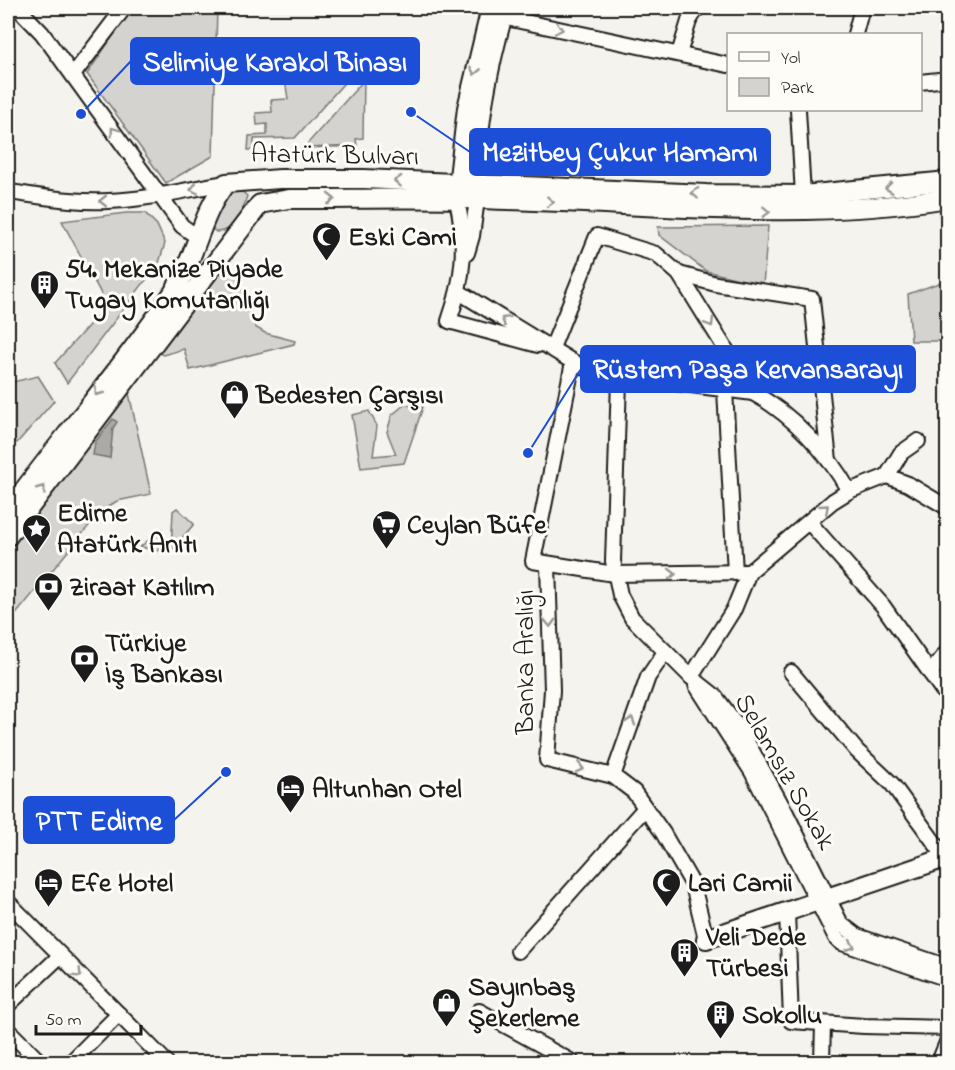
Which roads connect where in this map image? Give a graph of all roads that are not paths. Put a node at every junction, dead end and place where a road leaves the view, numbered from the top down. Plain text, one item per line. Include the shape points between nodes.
1 (18, 8) edge
2 (124, 8) edge
3 (697, 8) edge
4 (862, 8) edge
5 (497, 12) edge
6 (855, 33) edge
7 (679, 54) junction
8 (727, 65) edge
9 (73, 75) junction
10 (948, 79) edge
11 (922, 82) edge
12 (798, 111) edge
13 (235, 181) junction
14 (948, 181) edge
15 (457, 191) junction
16 (8, 192) edge
17 (482, 194) junction
18 (161, 195) junction
19 (803, 195) junction
20 (948, 198) edge
21 (249, 215) junction
22 (199, 238) junction
23 (225, 246) junction
24 (464, 260) junction
25 (679, 274) junction
26 (459, 292) junction
27 (552, 348) junction
28 (573, 362) junction
29 (619, 381) junction
30 (725, 390) junction
31 (753, 393) junction
32 (918, 441) dead end
33 (829, 461) junction
34 (887, 476) junction
35 (849, 491) junction
36 (948, 508) edge
37 (8, 511) edge
38 (809, 522) junction
39 (8, 536) edge
40 (548, 564) junction
41 (742, 573) junction
42 (614, 574) junction
43 (948, 651) edge
44 (665, 652) junction
45 (791, 672) dead end
46 (930, 673) junction
47 (691, 677) junction
48 (948, 698) edge
49 (613, 776) junction
50 (645, 808) junction
51 (946, 857) edge
52 (823, 899) junction
53 (8, 902) edge
54 (787, 912) junction
55 (706, 939) joint
56 (518, 951) dead end
57 (60, 956) junction
58 (948, 967) edge
59 (948, 979) edge
60 (8, 1005) edge
61 (479, 1011) dead end
62 (119, 1014) junction
63 (823, 1024) junction
64 (948, 1028) edge
65 (8, 1030) edge
66 (948, 1040) edge
67 (40, 1062) edge
68 (71, 1062) edge
69 (166, 1062) edge
70 (572, 1062) edge
71 (822, 1062) edge
72 (939, 1062) edge

1 - 9 street
2 - 9 street
3 - 7 street
4 - 6 street
5 -> 7 street
5 -> 15 main road via 467,108
5 - 17 main road via 486,94
7 - 8 street
18 -> 9 street
10 - 11 street
12 - 19 street
15 -> 13 main road, Atatürk Bulvarı via 364,179
13 -> 18 street
13 - 21 main road via 253,194
13 - 22 main road, Atatürk Bulvarı via 210,204
14 -> 19 main road, Atatürk Bulvarı
15 - 17 main road, Atatürk Bulvarı
21 -> 15 main road, Atatürk Bulvarı via 260,204 290,199
15 - 24 street
18 -> 16 street via 120,201 75,201
19 -> 17 main road, Atatürk Bulvarı
17 -> 20 main road, Atatürk Bulvarı via 650,208 783,212 871,208
17 - 24 street
18 - 22 street via 182,226
21 - 23 main road, Atatürk Bulvarı
22 - 23 main road via 211,246
22 -> 37 main road, Atatürk Bulvarı via 172,294
39 -> 23 main road, Atatürk Bulvarı
24 - 26 street
25 - 27 street via 656,254 597,236
25 -> 31 street
25 - 33 street via 716,284 812,298
27 -> 26 street
26 - 27 street via 449,321
27 - 28 street
28 - 29 street
28 - 40 street via 532,561
29 - 30 street via 660,381
29 - 42 street
30 - 31 street
30 - 41 street
31 - 33 street via 806,434
32 - 34 street via 901,453
33 - 35 street
34 - 35 street
34 - 36 street
38 -> 35 street
38 - 41 street
38 - 46 street via 883,606
40 - 42 street
40 -> 49 street, Banka Aralığı via 552,690 547,760
42 -> 41 street
41 - 47 street via 734,609
42 - 44 street, Selamsız Sokak via 626,609
43 - 46 street
44 - 47 street, Selamsız Sokak
49 -> 44 street via 648,677
45 - 51 street via 857,751 892,784
46 - 48 street
47 - 52 street, Selamsız Sokak via 752,771
49 - 50 street via 634,792
50 - 55 street via 693,885
50 - 56 street
51 - 52 main road
52 - 54 main road
52 - 58 street via 857,936
52 -> 59 street via 830,929 842,943
53 - 57 street
54 - 55 main road
54 - 63 street via 791,1021
57 - 60 street
57 -> 62 street
61 - 70 street
62 - 68 street
62 - 69 street
63 - 64 street
63 - 71 street
65 - 67 street
66 - 72 street

